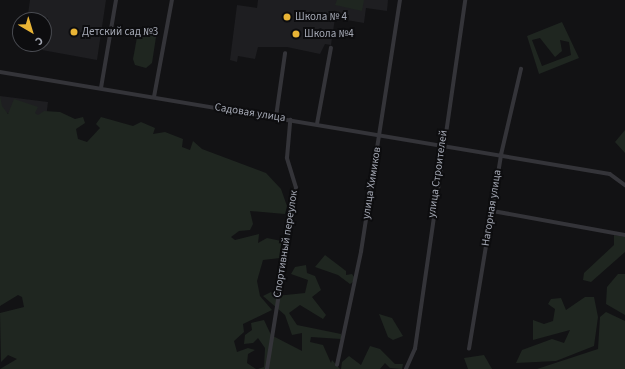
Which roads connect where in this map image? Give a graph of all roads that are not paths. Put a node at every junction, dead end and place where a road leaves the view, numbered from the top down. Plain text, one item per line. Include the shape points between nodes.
1 (116, 0) edge
2 (172, 0) edge
3 (400, 0) edge
4 (465, 0) edge
5 (331, 48) dead end
6 (285, 54) dead end
7 (521, 69) dead end
8 (0, 72) edge
9 (101, 88) junction
10 (154, 97) junction
11 (276, 117) junction
12 (290, 120) junction
13 (317, 124) junction
14 (380, 135) junction
15 (442, 145) junction
16 (501, 155) junction
17 (625, 184) edge
18 (493, 211) junction
19 (625, 235) edge
20 (469, 349) dead end
21 (337, 366) dead end
22 (266, 369) edge
23 (406, 369) edge

1 - 9 street
2 - 10 street
3 - 14 street, улица Химиков
4 - 15 street, улица Строителей
5 - 13 street
6 - 11 street
7 - 16 street, Нагорная улица
8 - 9 street, Садовая улица
9 - 10 street, Садовая улица
10 - 11 street, Садовая улица
11 - 12 street, Садовая улица
12 - 13 street, Садовая улица
12 - 22 street, Спортивный переулок via 287,158 296,188
13 - 14 street, Садовая улица
14 - 15 street, Садовая улица
14 - 21 street, улица Химиков
15 - 16 street, Садовая улица
15 - 23 street, улица Строителей via 415,349
16 - 17 street, Садовая улица via 610,174
16 - 18 street, Нагорная улица
18 - 19 street
18 - 20 street, Нагорная улица

